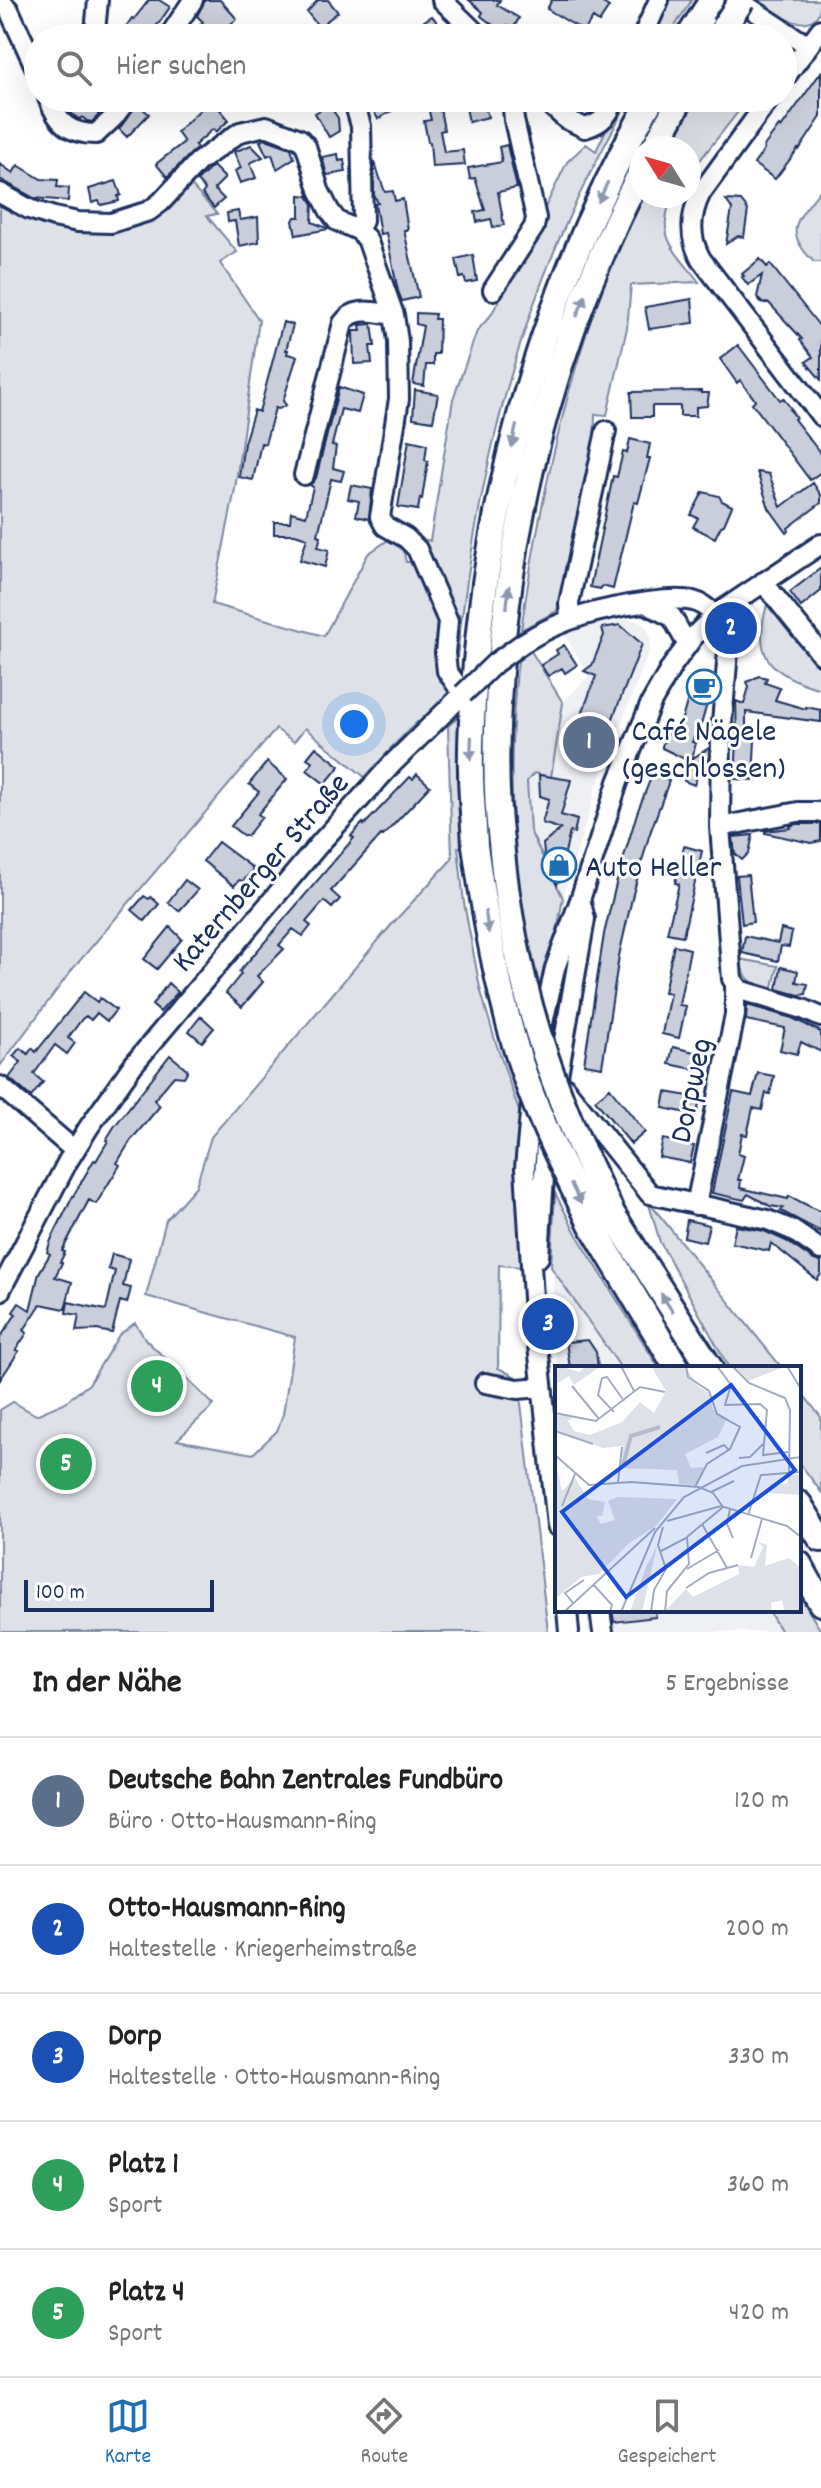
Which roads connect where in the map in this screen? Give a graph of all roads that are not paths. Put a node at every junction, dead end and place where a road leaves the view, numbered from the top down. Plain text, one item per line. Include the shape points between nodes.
1 (98, 0) edge
2 (193, 0) edge
3 (442, 0) edge
4 (659, 0) edge
5 (740, 0) edge
6 (0, 1) edge
7 (709, 6) edge
8 (96, 24) edge
9 (177, 24) edge
10 (467, 24) edge
11 (648, 24) edge
12 (697, 24) edge
13 (726, 24) edge
14 (775, 24) edge
15 (821, 29) edge
16 (797, 39) edge
17 (24, 43) edge
18 (808, 46) junction
19 (797, 61) edge
20 (55, 112) edge
21 (118, 112) edge
22 (357, 112) edge
23 (513, 112) edge
24 (558, 112) edge
25 (609, 112) edge
26 (644, 112) edge
27 (673, 112) edge
28 (760, 112) edge
29 (660, 136) edge
30 (0, 193) edge
31 (629, 197) edge
32 (358, 230) junction
33 (493, 290) dead end
34 (394, 315) junction
35 (821, 416) edge
36 (606, 431) dead end
37 (304, 475) dead end
38 (821, 544) edge
39 (763, 582) junction
40 (644, 603) junction
41 (715, 615) junction
42 (570, 619) junction
43 (687, 644) junction
44 (821, 654) edge
45 (463, 694) junction
46 (821, 812) edge
47 (720, 827) junction
48 (580, 900) junction
49 (735, 986) junction
50 (821, 1017) edge
51 (557, 1078) junction
52 (0, 1086) edge
53 (74, 1150) junction
54 (696, 1205) junction
55 (603, 1220) junction
56 (821, 1250) edge
57 (0, 1291) edge
58 (533, 1298) junction
59 (676, 1366) edge
60 (709, 1366) edge
61 (485, 1383) dead end
62 (541, 1387) junction
63 (801, 1507) edge
64 (555, 1508) edge
65 (821, 1539) edge
66 (801, 1568) edge
67 (821, 1603) edge
68 (567, 1612) edge
69 (600, 1612) edge
70 (569, 1632) edge
71 (603, 1632) edge

1 - 8 street
2 - 9 street
3 - 10 street
4 - 11 street
5 - 13 highway, bridge
5 - 14 street
6 - 17 street
7 - 12 highway
15 - 18 street
16 - 18 street
18 - 19 street
20 - 21 street via 66,126 96,134
22 - 32 street via 363,221
23 - 33 street via 536,218
24 - 25 street via 585,128 597,125
26 -> 55 highway, bridge via 576,250 511,447 478,636 471,771 475,845 491,949 516,1047 555,1150
27 - 29 highway
28 - 35 street via 701,193 694,210 693,240 701,259
30 - 32 street via 54,217 111,223 149,211 198,162 240,132 266,126 300,139 329,210 337,221
55 -> 31 highway, bridge via 536,1031 512,933 497,809 497,709 521,515 551,395 576,317
32 - 34 street via 367,239
34 - 37 street via 356,311 343,323
34 - 45 street via 399,399 380,517 417,549 445,613 445,661
36 - 42 street
38 - 39 street
39 - 41 street
39 - 44 street
40 - 41 street, Katernberger Straße via 693,601
40 - 42 street, Katernberger Straße
40 - 43 street via 672,617
41 - 43 street
41 - 47 street, Dorpweg via 728,651
42 - 45 street, Katernberger Straße, bridge via 523,643
43 - 48 street via 636,736
45 - 53 street, Katernberger Straße via 364,795 161,1031
46 - 47 street
47 - 49 street, Dorpweg
48 - 51 street via 585,919
48 - 58 street via 555,968 535,1060 525,1168
49 - 50 street
49 - 54 street, Dorpweg via 735,1015
51 - 54 street via 646,1191
51 - 58 street
52 - 53 street
53 - 57 street, Katernberger Straße
54 - 56 street via 768,1220
55 - 59 highway
60 -> 55 highway
58 - 62 street
61 - 62 street
62 - 64 street
63 - 65 highway
66 - 67 highway
68 - 70 street
69 - 71 street

